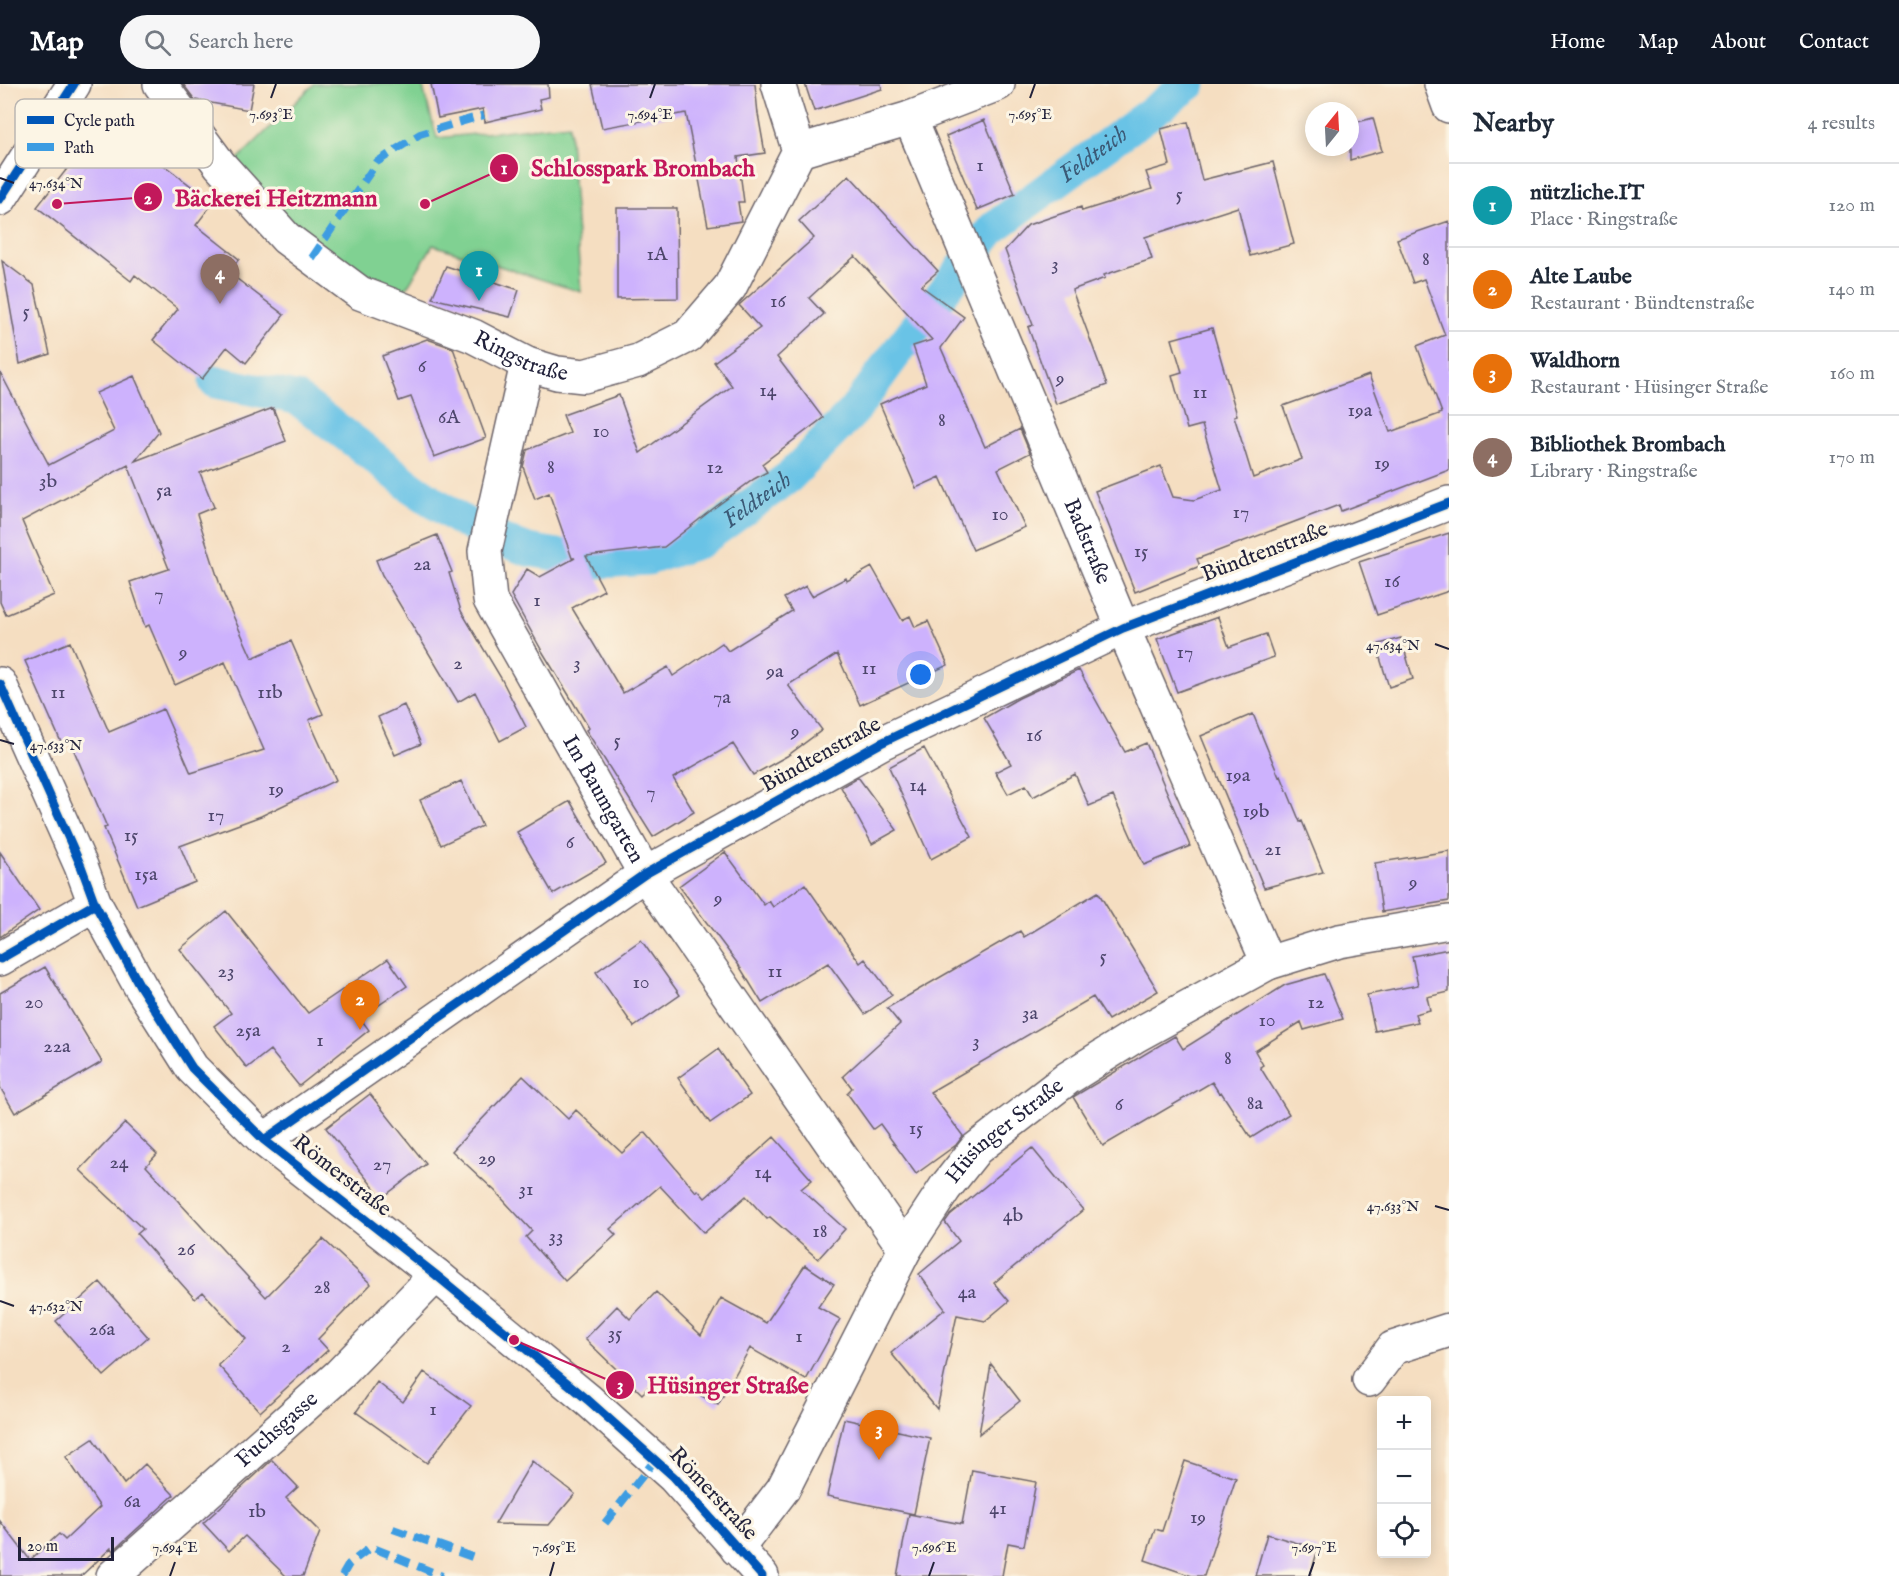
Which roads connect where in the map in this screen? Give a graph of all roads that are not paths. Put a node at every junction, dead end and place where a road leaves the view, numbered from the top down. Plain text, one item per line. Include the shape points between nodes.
1 (74, 84) edge
2 (160, 84) edge
3 (778, 84) edge
4 (998, 84) edge
5 (1441, 84) edge
6 (64, 99) edge
7 (171, 99) edge
8 (1449, 106) edge
9 (910, 118) junction
10 (799, 151) junction
11 (213, 156) edge
12 (20, 168) edge
13 (0, 199) edge
14 (527, 364) junction
15 (1449, 503) edge
16 (1123, 628) junction
17 (0, 684) edge
18 (645, 874) junction
19 (95, 904) junction
20 (1449, 922) edge
21 (0, 959) edge
22 (1268, 963) junction
23 (264, 1140) junction
24 (905, 1249) junction
25 (436, 1275) junction
26 (1449, 1330) edge
27 (1369, 1380) dead end
28 (737, 1549) junction
29 (113, 1576) edge
30 (762, 1576) edge

1 - 6 street
2 - 7 street, Ringstraße
3 - 10 street
4 - 9 street
5 - 8 street
9 - 10 street
9 - 16 street, Badstraße
10 - 14 street, Ringstraße via 730,287 688,336 638,361 584,376
11 - 14 street, Ringstraße via 286,238 360,293 473,336
12 - 13 street
14 - 18 street, Im Baumgarten via 489,534 486,573 490,600
15 - 16 street, Bündtenstraße
16 - 18 street, Bündtenstraße via 881,743
16 - 22 street, Badstraße
17 - 19 street, Römerstraße
18 - 23 street, Bündtenstraße
18 - 24 street, Im Baumgarten
19 - 21 street
19 - 23 street, Römerstraße via 140,986 192,1068
20 - 22 street, Hüsinger Straße via 1339,940
22 - 24 street, Hüsinger Straße via 1135,1036 1007,1123 976,1149
23 - 25 street, Römerstraße
24 - 28 street, Hüsinger Straße via 783,1489
25 - 28 street, Römerstraße via 588,1400 668,1472
25 - 29 street, Fuchsgasse via 339,1375
26 - 27 street via 1393,1348
28 - 30 street, Römerstraße

